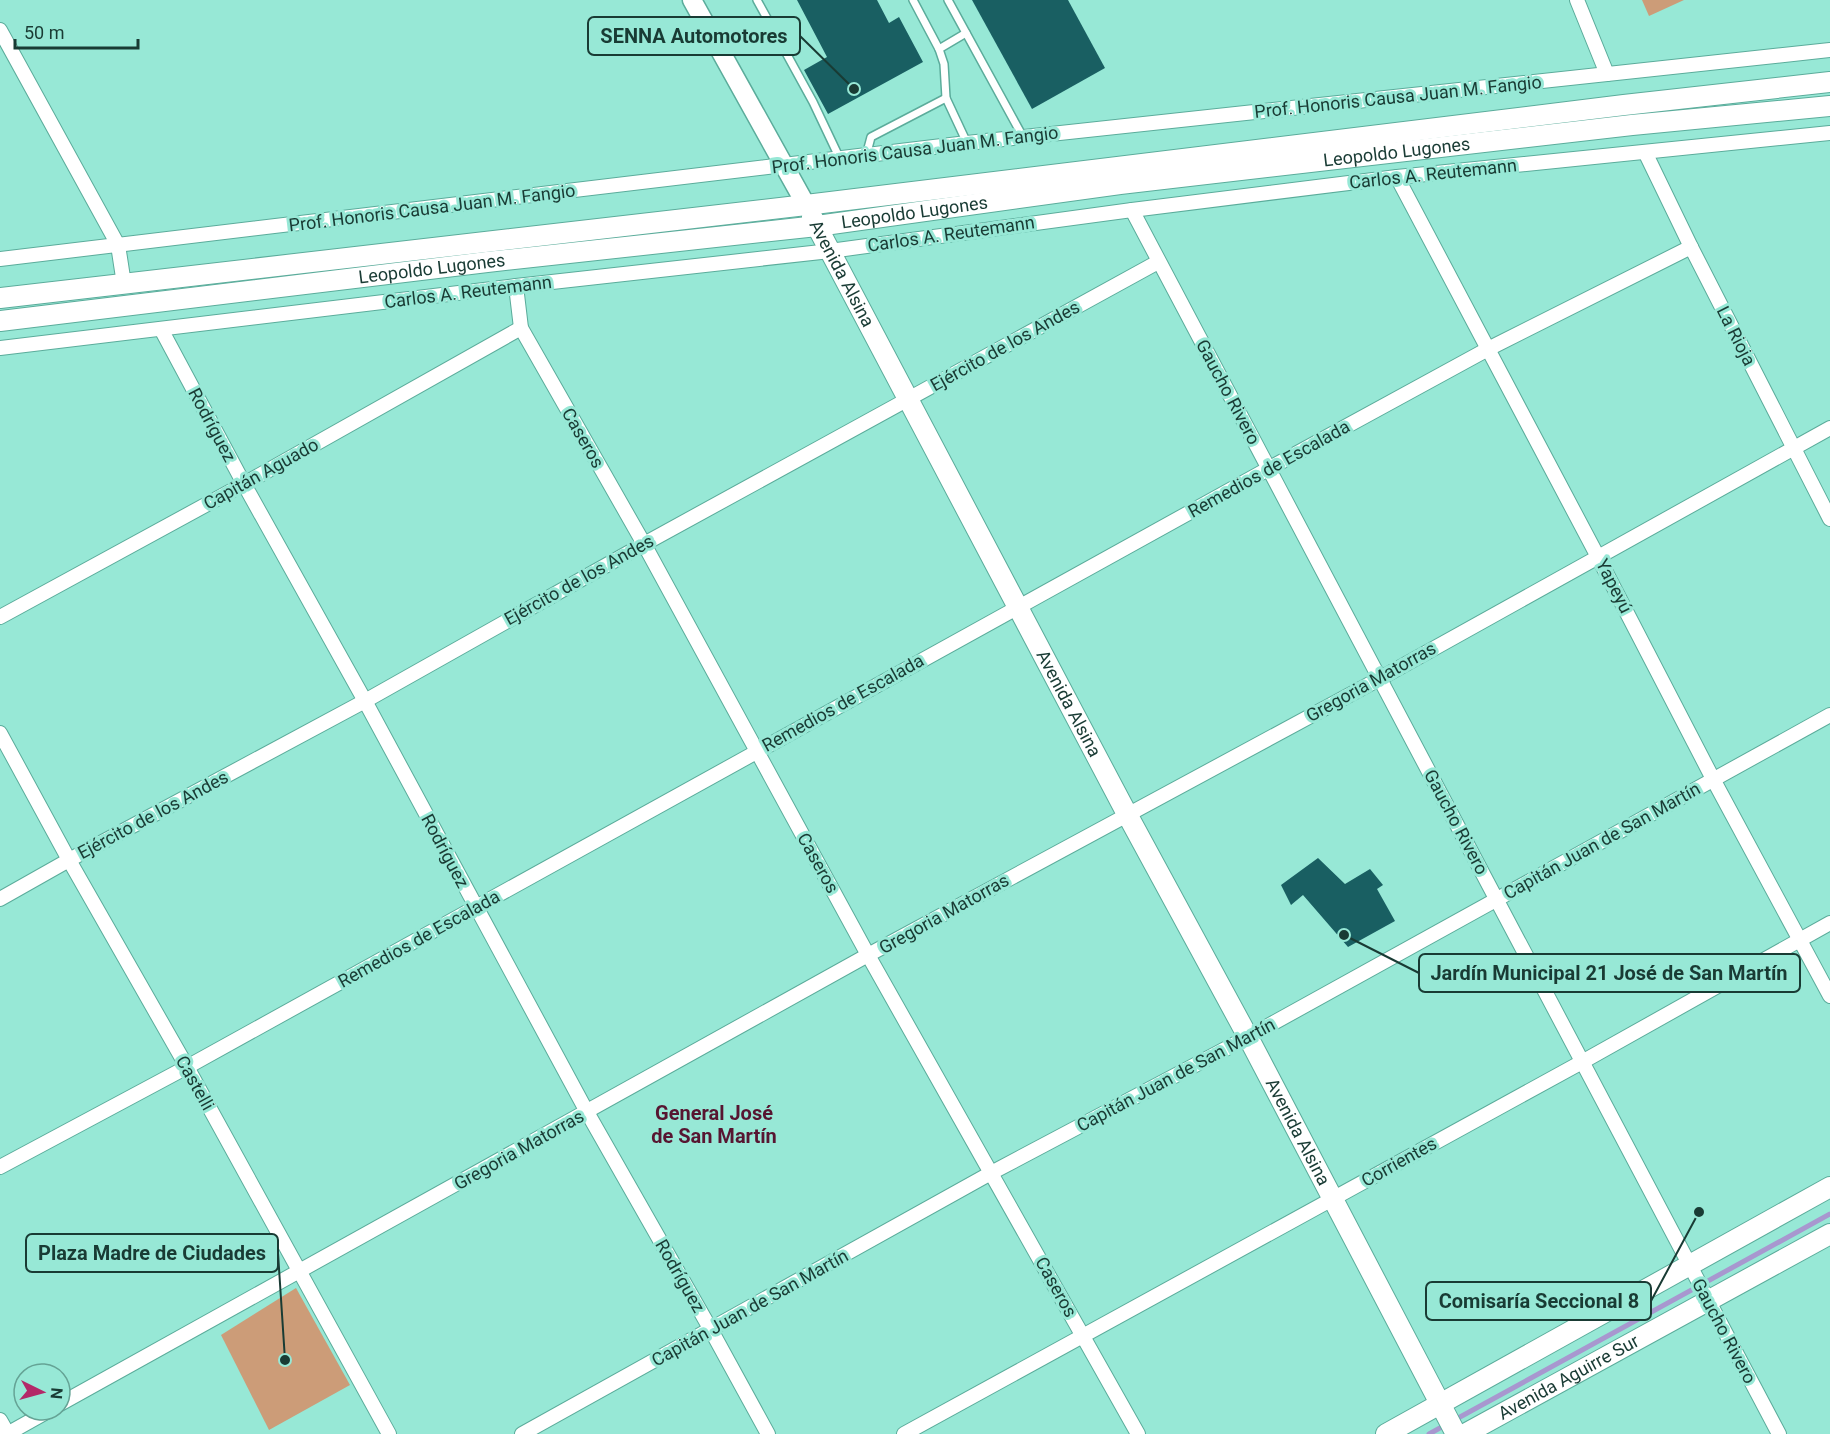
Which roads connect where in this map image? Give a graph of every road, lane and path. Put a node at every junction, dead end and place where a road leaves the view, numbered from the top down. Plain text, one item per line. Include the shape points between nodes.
1 (692, 0) edge
2 (757, 0) edge
3 (913, 0) edge
4 (948, 0) edge
5 (1577, 0) edge
6 (0, 30) edge
7 (966, 33) junction
8 (939, 49) junction
9 (1830, 50) edge
10 (1607, 74) junction
11 (1830, 82) edge
12 (946, 98) junction
13 (1830, 106) edge
14 (1830, 133) edge
15 (1023, 138) junction
16 (967, 143) junction
17 (1645, 152) junction
18 (866, 156) junction
19 (840, 159) junction
20 (783, 165) junction
21 (1397, 177) junction
22 (806, 205) junction
23 (1132, 210) junction
24 (817, 226) junction
25 (118, 245) junction
26 (1691, 246) junction
27 (830, 251) junction
28 (0, 259) edge
29 (1158, 262) junction
30 (124, 284) junction
31 (516, 286) junction
32 (0, 298) edge
33 (0, 321) edge
34 (521, 328) junction
35 (161, 329) junction
36 (0, 348) edge
37 (1488, 349) junction
38 (908, 399) junction
39 (1830, 428) edge
40 (1793, 448) junction
41 (1268, 469) junction
42 (244, 484) junction
43 (1830, 519) edge
44 (644, 544) junction
45 (1598, 557) junction
46 (1018, 607) junction
47 (0, 617) edge
48 (1379, 678) junction
49 (365, 701) junction
50 (1830, 715) edge
51 (0, 733) edge
52 (756, 751) junction
53 (1713, 778) junction
54 (1127, 814) junction
55 (69, 860) junction
56 (0, 899) edge
57 (1497, 899) junction
58 (476, 908) junction
59 (1830, 923) edge
60 (1800, 940) junction
61 (868, 955) junction
62 (1830, 996) edge
63 (1248, 1037) junction
64 (1582, 1062) junction
65 (187, 1067) junction
66 (587, 1112) junction
67 (0, 1167) edge
68 (991, 1173) junction
69 (1830, 1187) edge
70 (1333, 1198) junction
71 (1830, 1234) edge
72 (1691, 1269) junction
73 (299, 1271) junction
74 (1707, 1296) junction
75 (711, 1330) junction
76 (1084, 1336) junction
77 (72, 1397) edge
78 (1441, 1407) junction
79 (0, 1420) edge
80 (29, 1422) edge
81 (1458, 1432) edge
82 (8, 1434) edge
83 (389, 1434) edge
84 (522, 1434) edge
85 (768, 1434) edge
86 (904, 1434) edge
87 (1138, 1434) edge
88 (1386, 1434) edge
89 (1779, 1434) edge

1 - 20 street, Avenida Alsina
2 - 19 lane
3 - 8 lane
4 - 7 lane
5 - 10 street
6 - 25 street
7 - 8 lane
7 - 15 lane
8 - 12 lane
9 - 10 street, Prof. Honoris Causa Juan M. Fangio
10 - 15 street, Prof. Honoris Causa Juan M. Fangio
11 - 22 main road, Leopoldo Lugones
12 - 16 lane
12 - 18 lane via 871,137
13 - 24 main road, Leopoldo Lugones via 1632,124 1156,180
14 - 17 street, Carlos A. Reutemann
15 - 16 street, Prof. Honoris Causa Juan M. Fangio
16 - 18 street, Prof. Honoris Causa Juan M. Fangio
17 - 21 street, Carlos A. Reutemann
17 - 26 street, La Rioja
18 - 19 street, Prof. Honoris Causa Juan M. Fangio
19 - 20 street, Prof. Honoris Causa Juan M. Fangio
20 - 22 street, Avenida Alsina
20 - 25 street, Prof. Honoris Causa Juan M. Fangio
21 - 23 street, Carlos A. Reutemann
21 - 37 street, Yapeyú
22 - 24 main road, Avenida Alsina
22 - 30 main road, Leopoldo Lugones
23 - 27 street, Carlos A. Reutemann
23 - 29 street, Gaucho Rivero
24 - 27 main road, Avenida Alsina
24 - 33 main road, Leopoldo Lugones
25 - 28 street, Prof. Honoris Causa Juan M. Fangio
25 - 30 street
26 - 37 street, Remedios de Escalada
26 - 40 street, La Rioja
27 - 31 street, Carlos A. Reutemann
27 - 38 main road, Avenida Alsina
29 - 38 street, Ejército de los Andes
29 - 41 street, Gaucho Rivero
30 - 32 main road, Leopoldo Lugones
31 - 34 street, Caseros
31 - 35 street, Carlos A. Reutemann
34 - 42 street, Capitán Aguado
34 - 44 street, Caseros
35 - 36 street, Carlos A. Reutemann
35 - 42 street, Rodríguez
37 - 41 street, Remedios de Escalada
37 - 45 street, Yapeyú
38 - 44 street, Ejército de los Andes
38 - 46 main road, Avenida Alsina
39 - 40 street, Gregoria Matorras
40 - 43 street, La Rioja
40 - 45 street, Gregoria Matorras
41 - 46 street, Remedios de Escalada
41 - 48 street, Gaucho Rivero
42 - 47 street, Capitán Aguado
42 - 49 street, Rodríguez
44 - 49 street, Ejército de los Andes
44 - 52 street, Caseros
45 - 48 street, Gregoria Matorras
45 - 53 street, Yapeyú
46 - 52 street, Remedios de Escalada
46 - 54 main road, Avenida Alsina
48 - 54 street, Gregoria Matorras
48 - 57 street, Gaucho Rivero
49 - 55 street, Ejército de los Andes
49 - 58 street, Rodríguez
50 - 53 street, Capitán Juan de San Martín
51 - 55 street, Castelli
52 - 58 street, Remedios de Escalada
52 - 61 street, Caseros
53 - 57 street, Capitán Juan de San Martín
53 - 60 street, Yapeyú
54 - 61 street, Gregoria Matorras
54 - 63 main road, Avenida Alsina
55 - 56 street, Ejército de los Andes
55 - 65 street, Castelli
57 - 63 street, Capitán Juan de San Martín
57 - 64 street, Gaucho Rivero
58 - 65 street, Remedios de Escalada
58 - 66 street, Rodríguez
59 - 60 street, Corrientes
60 - 62 street, Yapeyú
60 - 64 street, Corrientes
61 - 66 street, Gregoria Matorras
61 - 68 street, Caseros
63 - 68 street, Capitán Juan de San Martín
63 - 70 main road, Avenida Alsina
64 - 70 street, Corrientes
64 - 72 street, Gaucho Rivero
65 - 67 street, Remedios de Escalada
65 - 73 street, Castelli
66 - 73 street, Gregoria Matorras
66 - 75 street, Rodríguez
68 - 75 street, Capitán Juan de San Martín
68 - 76 street, Caseros
69 - 72 main road
70 - 76 street, Corrientes
70 - 78 main road, Avenida Alsina
71 - 74 main road, Avenida Aguirre Sur
72 - 74 street, Gaucho Rivero
72 - 78 main road
73 - 77 street, Gregoria Matorras
73 - 83 street, Castelli
74 - 81 main road, Avenida Aguirre Sur
74 - 89 street, Gaucho Rivero
75 - 84 street, Capitán Juan de San Martín
75 - 85 street, Rodríguez
76 - 86 street, Corrientes
76 - 87 street, Caseros
78 - 81 main road, Avenida Alsina
78 - 88 main road
79 - 82 street
80 - 82 street

